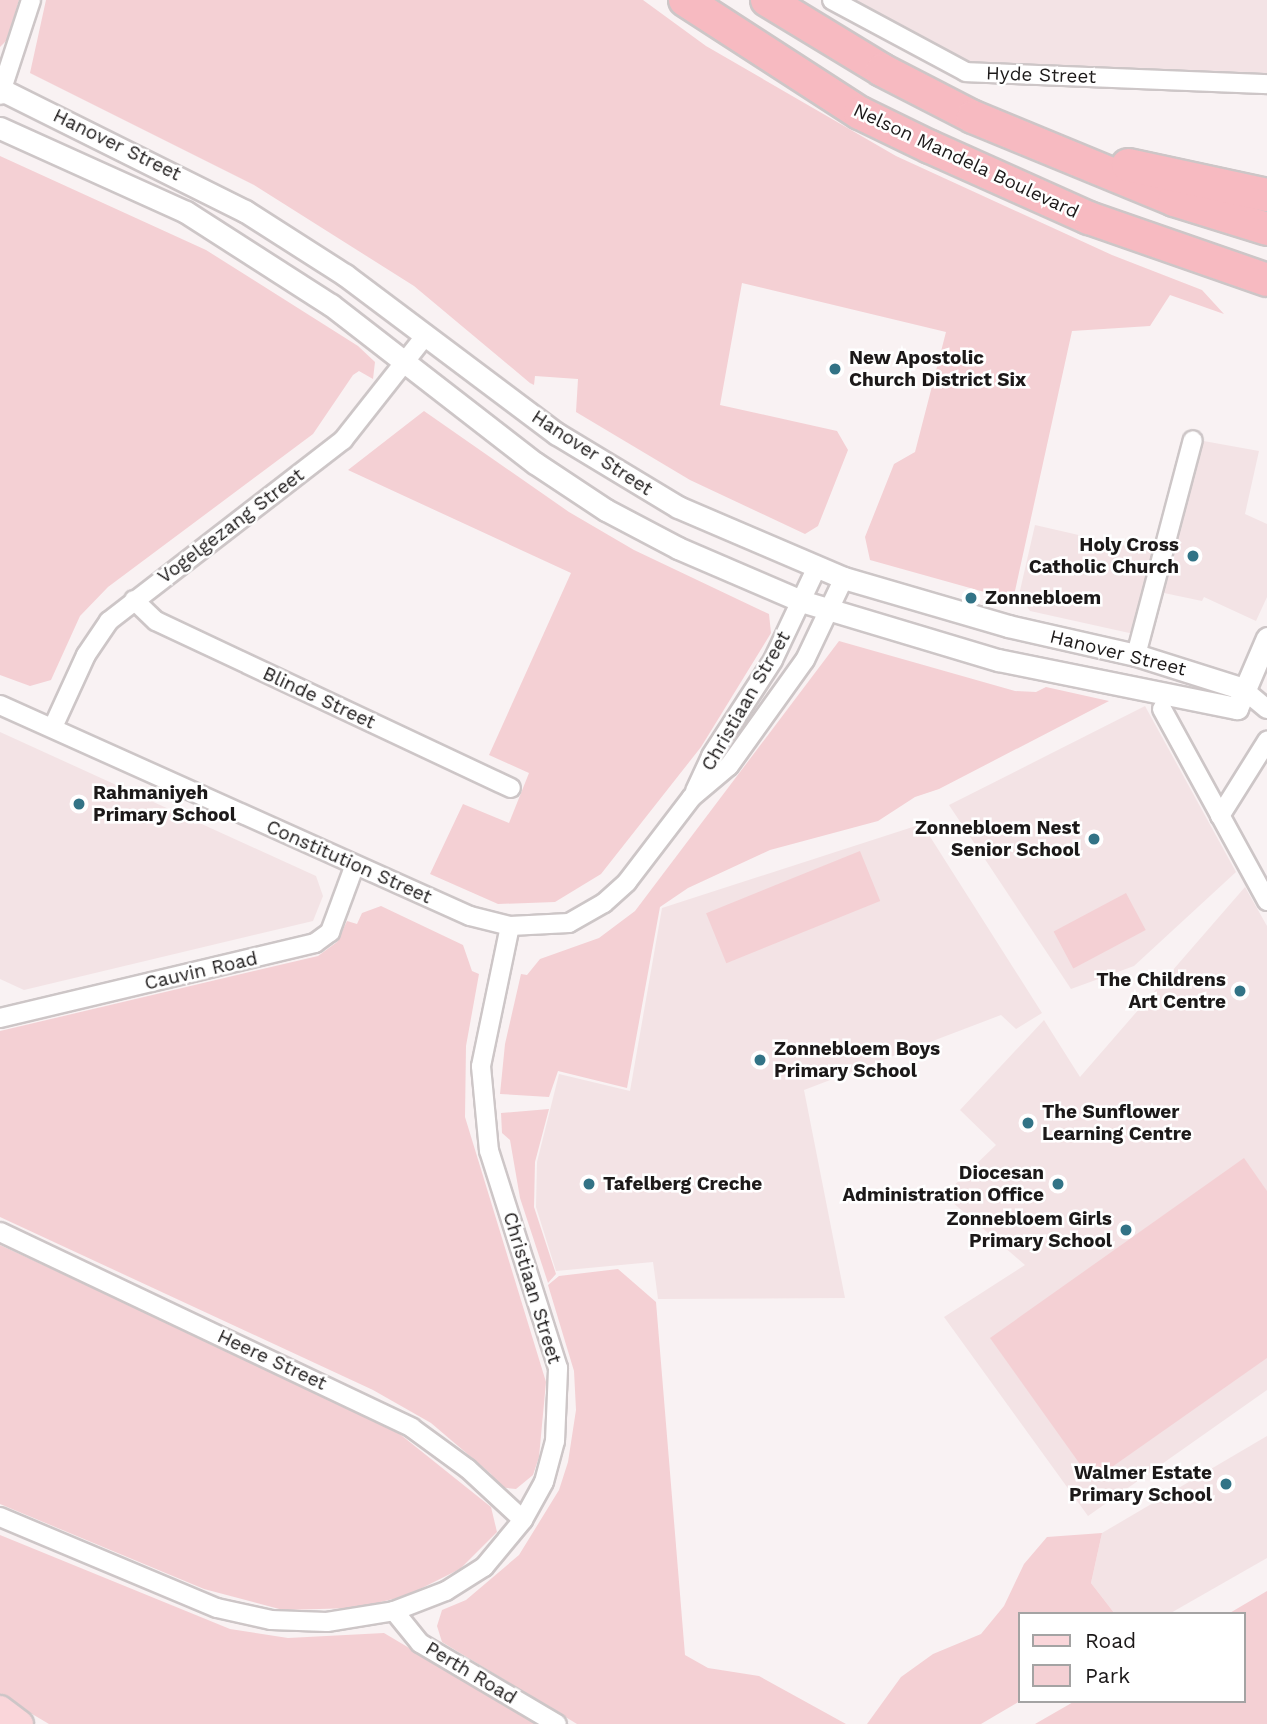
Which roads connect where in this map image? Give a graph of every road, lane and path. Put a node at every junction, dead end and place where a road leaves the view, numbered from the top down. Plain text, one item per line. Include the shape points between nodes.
1 (32, 0) edge
2 (685, 0) edge
3 (767, 0) edge
4 (832, 0) edge
5 (1267, 83) edge
6 (1, 91) edge
7 (973, 117) junction
8 (0, 128) edge
9 (1267, 195) edge
10 (1089, 218) junction
11 (1267, 229) edge
12 (1267, 280) edge
13 (1267, 298) edge
14 (426, 335) junction
15 (404, 363) junction
16 (1193, 440) dead end
17 (817, 567) junction
18 (844, 578) junction
19 (134, 600) junction
20 (801, 601) junction
21 (830, 611) junction
22 (1267, 638) edge
23 (1136, 654) junction
24 (1240, 699) junction
25 (0, 705) edge
26 (1162, 709) dead end
27 (1267, 709) edge
28 (1267, 716) edge
29 (53, 727) junction
30 (1267, 741) edge
31 (510, 788) dead end
32 (692, 797) junction
33 (1220, 816) junction
34 (354, 867) junction
35 (1267, 901) edge
36 (510, 926) junction
37 (0, 1018) edge
38 (0, 1232) edge
39 (0, 1517) edge
40 (523, 1520) junction
41 (394, 1611) junction
42 (0, 1709) edge
43 (20, 1724) edge
44 (557, 1724) edge

1 - 6 street
2 - 10 highway, Nelson Mandela Boulevard via 860,113
3 - 7 highway via 882,70
4 - 5 street, Hyde Street via 966,72
6 - 14 street, Hanover Street via 212,192 345,275
7 - 9 highway via 1130,166
7 - 11 highway via 1174,200
8 - 15 street, Hanover Street via 186,212 331,305
10 - 12 highway, Nelson Mandela Boulevard
10 - 13 highway via 1154,258
14 - 15 street, Vogelgezang Street
14 - 17 street, Hanover Street via 557,434 649,490 735,534
15 - 19 street, Vogelgezang Street via 338,446
15 - 20 street, Hanover Street via 606,510 678,548
16 - 23 street
17 - 18 street, Hanover Street
17 - 20 street, Christiaan Street
18 - 21 street, Christiaan Street
18 - 23 street, Hanover Street via 1008,626
19 - 29 street, Vogelgezang Street via 100,632
19 - 31 street, Blinde Street via 156,621
20 - 21 street, Hanover Street
20 - 32 street, Christiaan Street via 773,660 711,756
21 - 24 street, Hanover Street via 998,660
21 - 32 street, Christiaan Street via 805,660 742,750
22 - 24 street
23 - 24 street, Hanover Street
24 - 27 street
24 - 28 street
25 - 29 street, Constitution Street
26 - 33 street
29 - 34 street, Constitution Street
30 - 33 street
32 - 36 street, Christiaan Street via 627,882 604,903 569,923
33 - 35 street
34 - 36 street, Constitution Street via 470,916
34 - 37 street, Cauvin Road via 330,932 315,943
36 - 40 street, Christiaan Street via 481,1066 489,1151 558,1368 555,1441 544,1482
38 - 40 street, Heere Street via 412,1428 460,1462
39 - 41 street, Christiaan Street via 217,1608 271,1620 327,1622
40 - 41 street, Christiaan Street via 484,1567 446,1591
41 - 44 street, Perth Road via 420,1643
42 - 43 main road

